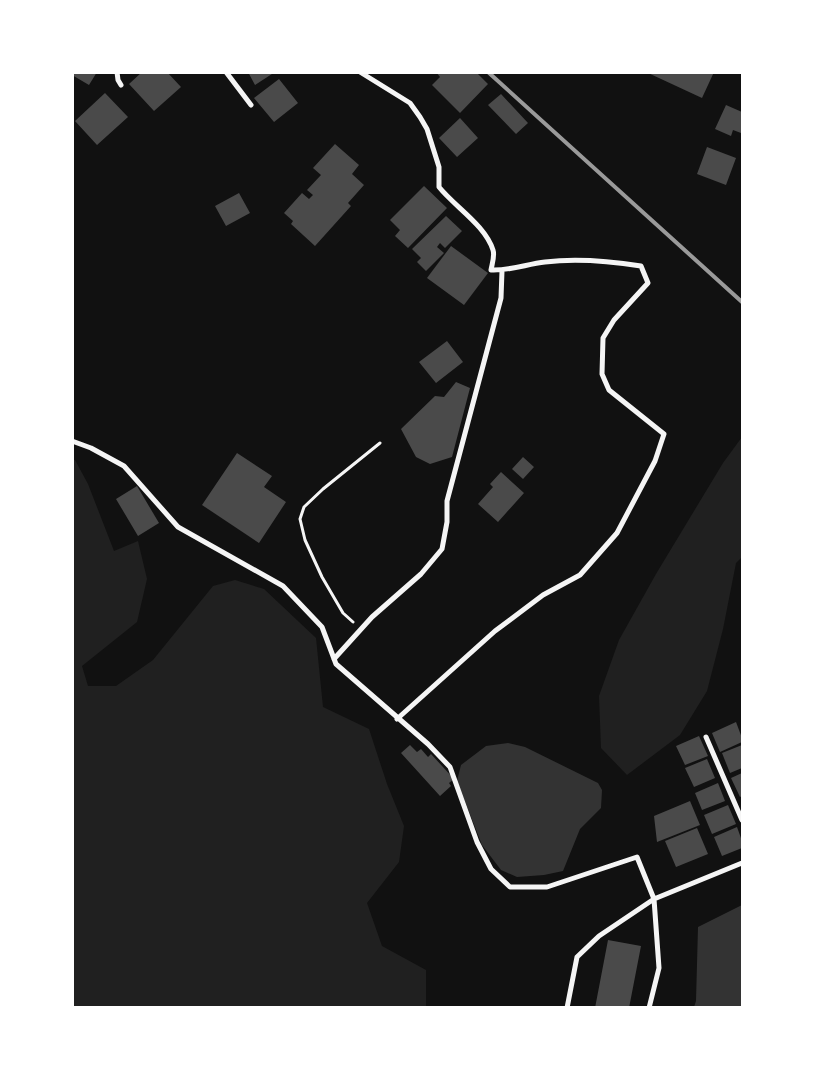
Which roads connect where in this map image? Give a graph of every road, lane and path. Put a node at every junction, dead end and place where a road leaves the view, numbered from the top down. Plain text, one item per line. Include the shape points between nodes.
1 (117, 72) edge
2 (226, 72) edge
3 (360, 72) edge
4 (121, 85) dead end
5 (251, 105) dead end
6 (502, 271) junction
7 (72, 441) edge
8 (380, 443) dead end
9 (360, 630) junction
10 (334, 659) junction
11 (398, 719) junction
12 (706, 737) dead end
13 (742, 820) edge
14 (742, 863) edge
15 (654, 899) junction
16 (567, 1008) edge
17 (649, 1008) edge

1 - 4 street
2 - 5 street
3 - 6 street via 410,103 420,117 439,167 438,187 483,230 494,252 491,270
6 - 9 street via 501,298 447,502 442,548 421,574
6 - 11 street via 544,262 585,259 641,266 648,283 614,320 603,338 602,374 610,390 664,434 655,461 617,533 580,575 543,595 495,631
7 - 10 street via 124,466 178,527 283,586 322,627
8 - 9 path via 304,507 300,519 305,540 322,577 343,613
9 - 10 street
10 - 11 street
11 - 15 street via 450,767 477,842 491,870 510,887 547,887 637,858
12 - 13 street
14 - 15 street
15 - 16 street via 599,936 577,957
15 - 17 street via 659,968

